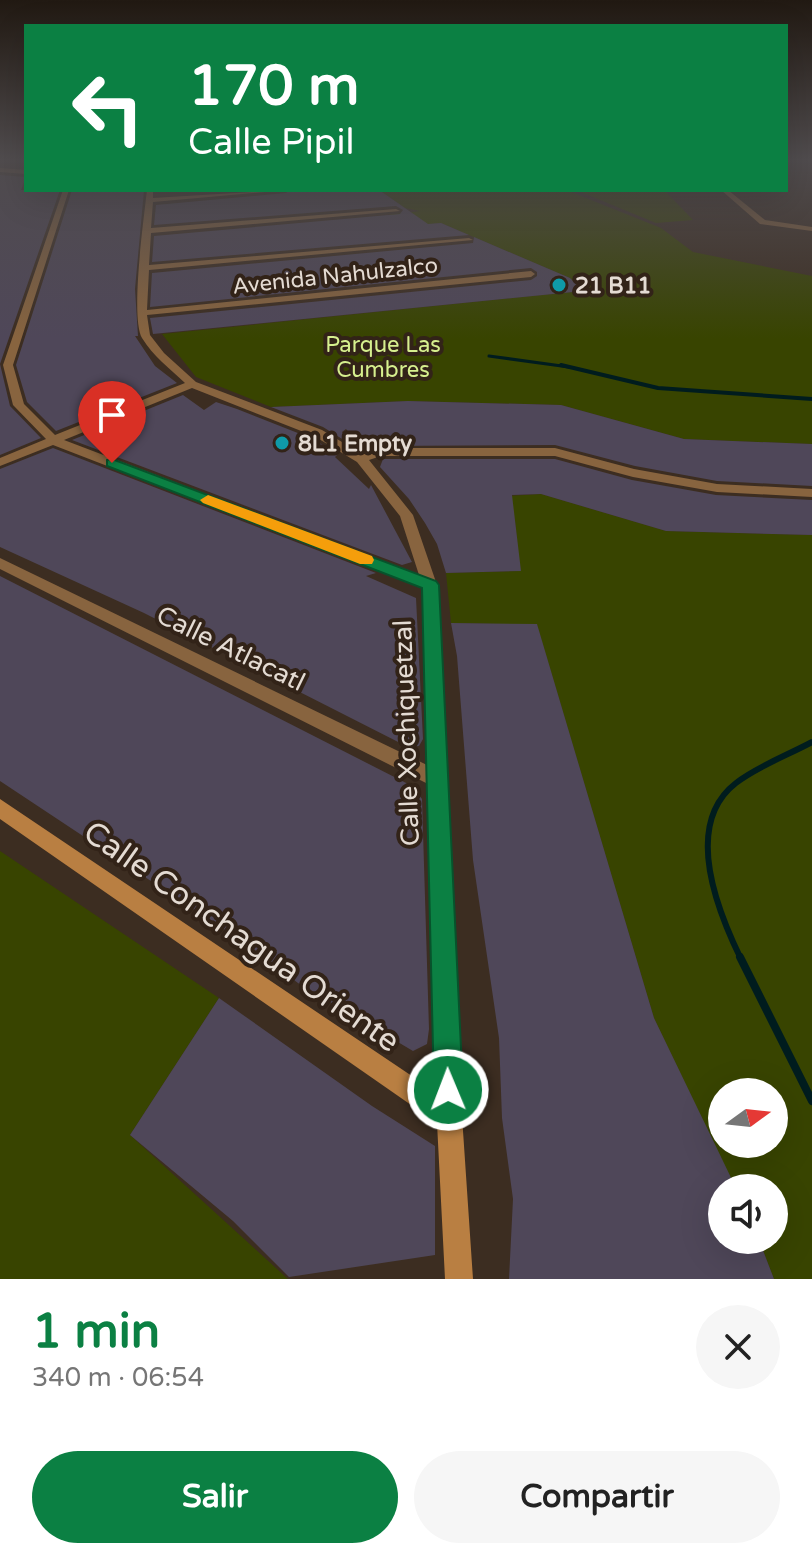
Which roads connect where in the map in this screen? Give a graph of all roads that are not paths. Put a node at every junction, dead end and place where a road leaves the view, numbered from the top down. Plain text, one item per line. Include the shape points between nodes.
1 (56, 220) edge
2 (149, 220) edge
3 (274, 220) edge
4 (760, 220) edge
5 (812, 229) edge
6 (148, 231) junction
7 (469, 240) dead end
8 (145, 268) junction
9 (529, 271) dead end
10 (142, 313) junction
11 (192, 384) junction
12 (54, 441) junction
13 (361, 459) junction
14 (0, 462) edge
15 (812, 493) edge
16 (0, 563) edge
17 (430, 585) junction
18 (438, 780) junction
19 (0, 808) edge
20 (449, 1116) junction
21 (459, 1279) edge

1 - 12 street via 8,365 19,405
2 - 6 street, Calle Xochiquetzal
3 - 6 street
4 - 5 street
6 - 8 street, Calle Xochiquetzal
7 - 8 street
8 - 10 street, Calle Xochiquetzal
9 - 10 street, Avenida Nahulzalco
10 - 11 street, Calle Xochiquetzal via 145,335
11 - 12 street
11 - 13 street, Calle Xochiquetzal via 318,433
12 - 14 street
12 - 17 street
13 - 15 street via 379,452 555,452 717,488
13 - 17 street, Calle Xochiquetzal via 406,515
16 - 18 street, Calle Atlacatl
17 - 18 street, Calle Xochiquetzal
18 - 20 street, Calle Xochiquetzal
19 - 20 main road, Calle Conchagua Oriente
20 - 21 main road, Calle Xochiquetzal

